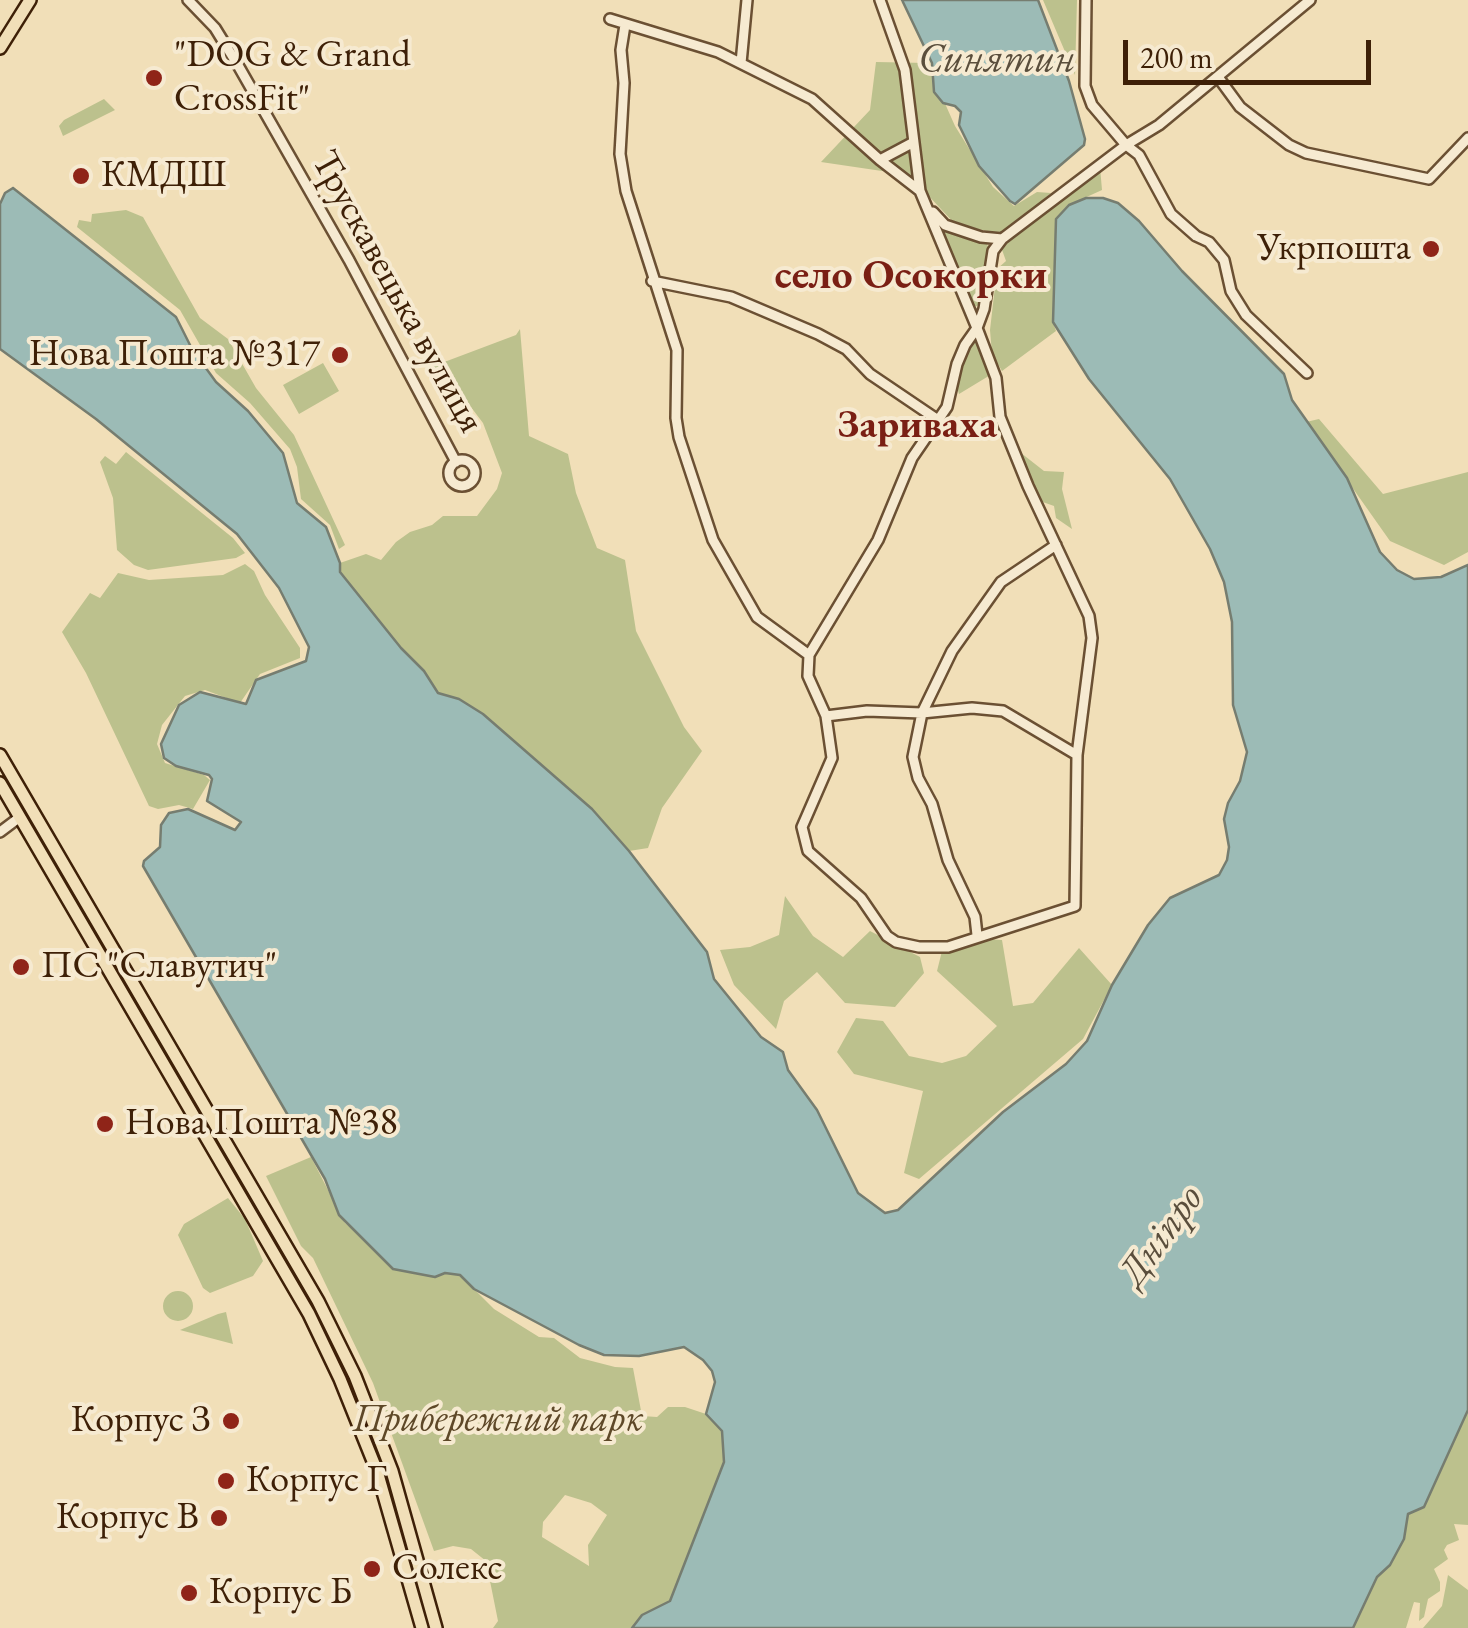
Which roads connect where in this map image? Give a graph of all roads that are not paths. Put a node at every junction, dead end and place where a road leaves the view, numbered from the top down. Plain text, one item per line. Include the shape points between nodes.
1 (30, 0) edge
2 (188, 0) edge
3 (747, 0) edge
4 (880, 0) edge
5 (1086, 0) edge
6 (1310, 0) edge
7 (610, 20) dead end
8 (625, 25) junction
9 (0, 48) edge
10 (741, 63) junction
11 (1218, 77) junction
12 (1468, 138) edge
13 (912, 143) junction
14 (1126, 145) junction
15 (880, 160) junction
16 (920, 191) junction
17 (930, 208) junction
18 (1002, 239) junction
19 (652, 280) junction
20 (977, 328) junction
21 (1307, 373) dead end
22 (938, 420) junction
23 (456, 462) dead end
24 (1056, 545) junction
25 (809, 655) junction
26 (922, 713) junction
27 (826, 716) junction
28 (1077, 754) junction
29 (0, 755) edge
30 (0, 782) edge
31 (20, 817) junction
32 (0, 832) edge
33 (977, 935) junction
34 (422, 1628) edge
35 (436, 1628) edge

1 - 9 main road
2 - 23 street, Трускавецька вулиця via 215,28 248,84
3 - 10 street
4 - 13 street via 905,70
5 - 14 street via 1085,86
6 - 11 street
7 - 8 street
8 - 10 street
8 - 19 street via 620,154
10 - 15 street via 812,100
11 - 12 street via 1240,107 1306,153 1428,178
11 - 14 street
13 - 15 street
13 - 16 street
14 - 18 street
14 - 21 street via 1140,155 1171,214 1224,260 1231,291 1246,315
15 - 16 street
16 - 17 street
17 - 18 street via 946,225
17 - 20 street
18 - 20 street via 993,251
19 - 22 street via 730,297 818,334
19 - 25 street via 677,350 679,436 713,540 757,617
20 - 22 street
20 - 24 street via 996,378 1000,417
22 - 25 street via 912,458 878,540
24 - 26 street via 1002,582 952,651
24 - 28 street via 1089,616 1092,638
25 - 27 street via 808,676
26 - 27 street
26 - 28 street via 1003,711
26 - 33 street via 914,756 918,778
27 - 33 street via 832,758 802,827 808,850 861,898 896,942 936,949
28 - 33 street via 1075,906
29 - 35 main road via 340,1345 392,1471
30 - 31 main road
31 - 32 street
31 - 34 main road via 340,1378 377,1471

